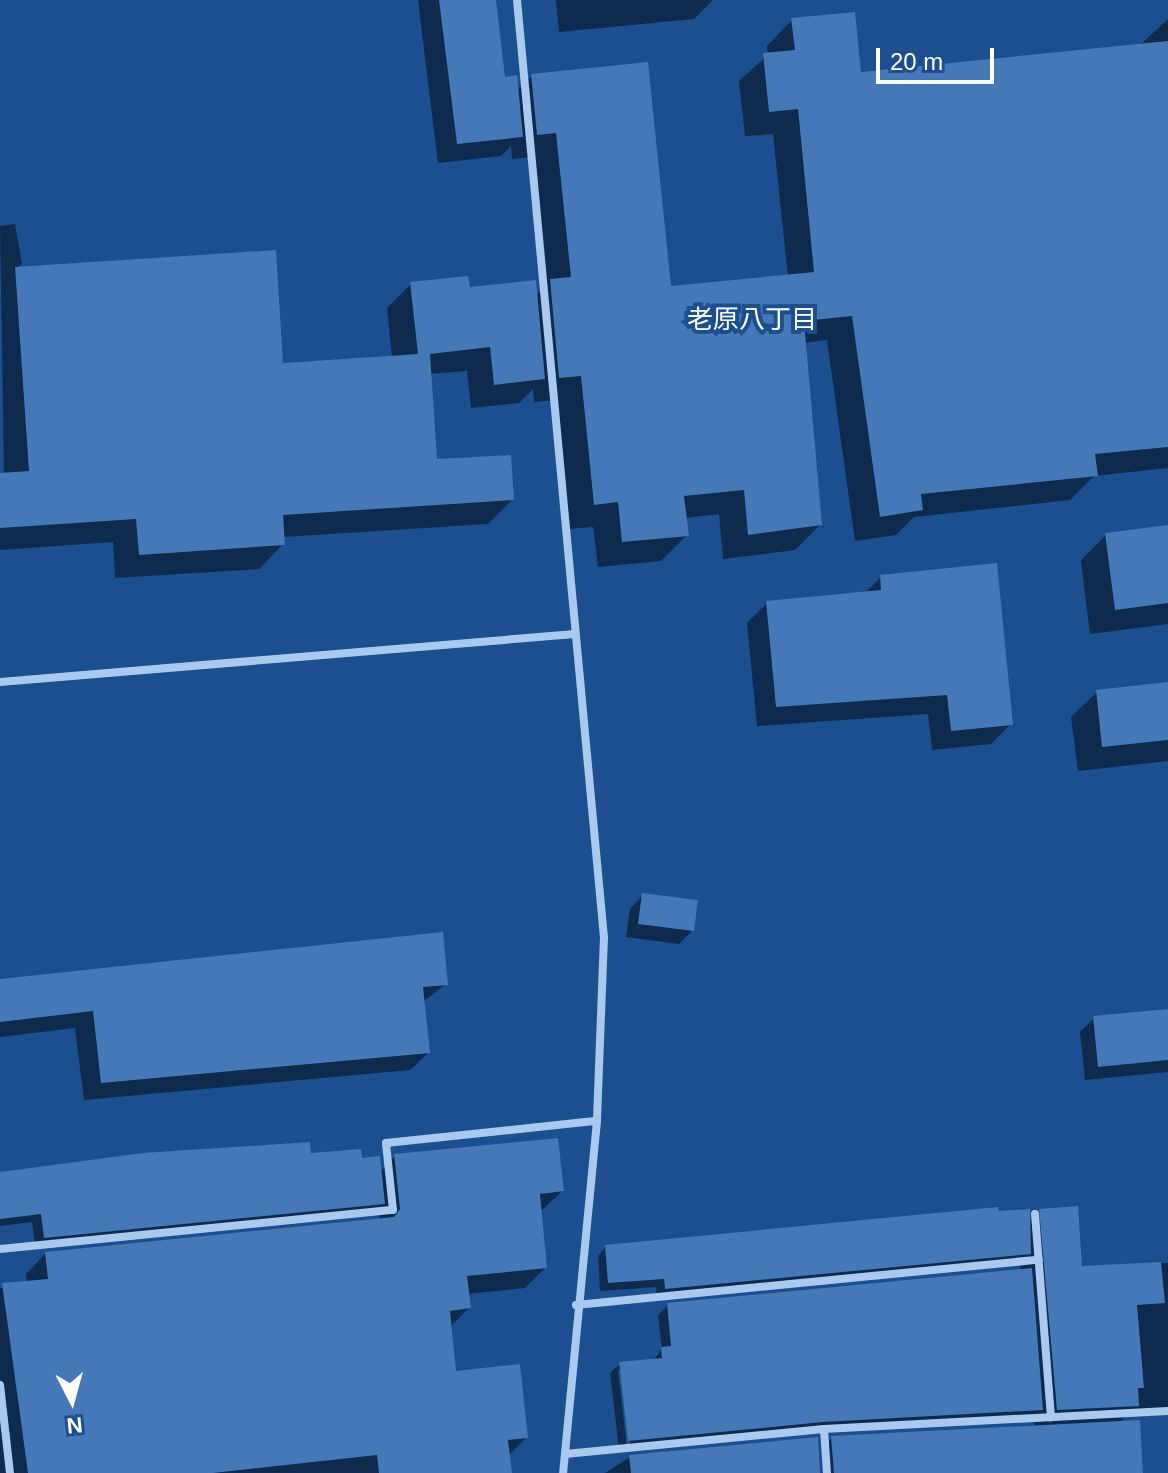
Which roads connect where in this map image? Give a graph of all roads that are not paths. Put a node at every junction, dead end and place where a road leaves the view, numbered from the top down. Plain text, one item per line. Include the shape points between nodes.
1 (517, 0) edge
2 (575, 634) junction
3 (0, 682) edge
4 (597, 1121) junction
5 (1035, 1214) dead end
6 (0, 1249) edge
7 (1039, 1260) junction
8 (576, 1305) junction
9 (0, 1385) edge
10 (1168, 1411) edge
11 (1051, 1417) junction
12 (824, 1429) junction
13 (565, 1454) junction
14 (10, 1473) edge
15 (563, 1473) edge
16 (827, 1473) edge

1 - 2 street
2 - 3 street
2 - 4 street via 604,937
4 - 6 street via 386,1143 393,1210
4 - 8 street
5 - 7 street
7 - 8 street
7 - 11 street
8 - 13 street
9 - 14 street
10 - 11 street
11 - 12 street
12 - 13 street
12 - 16 street
13 - 15 street

